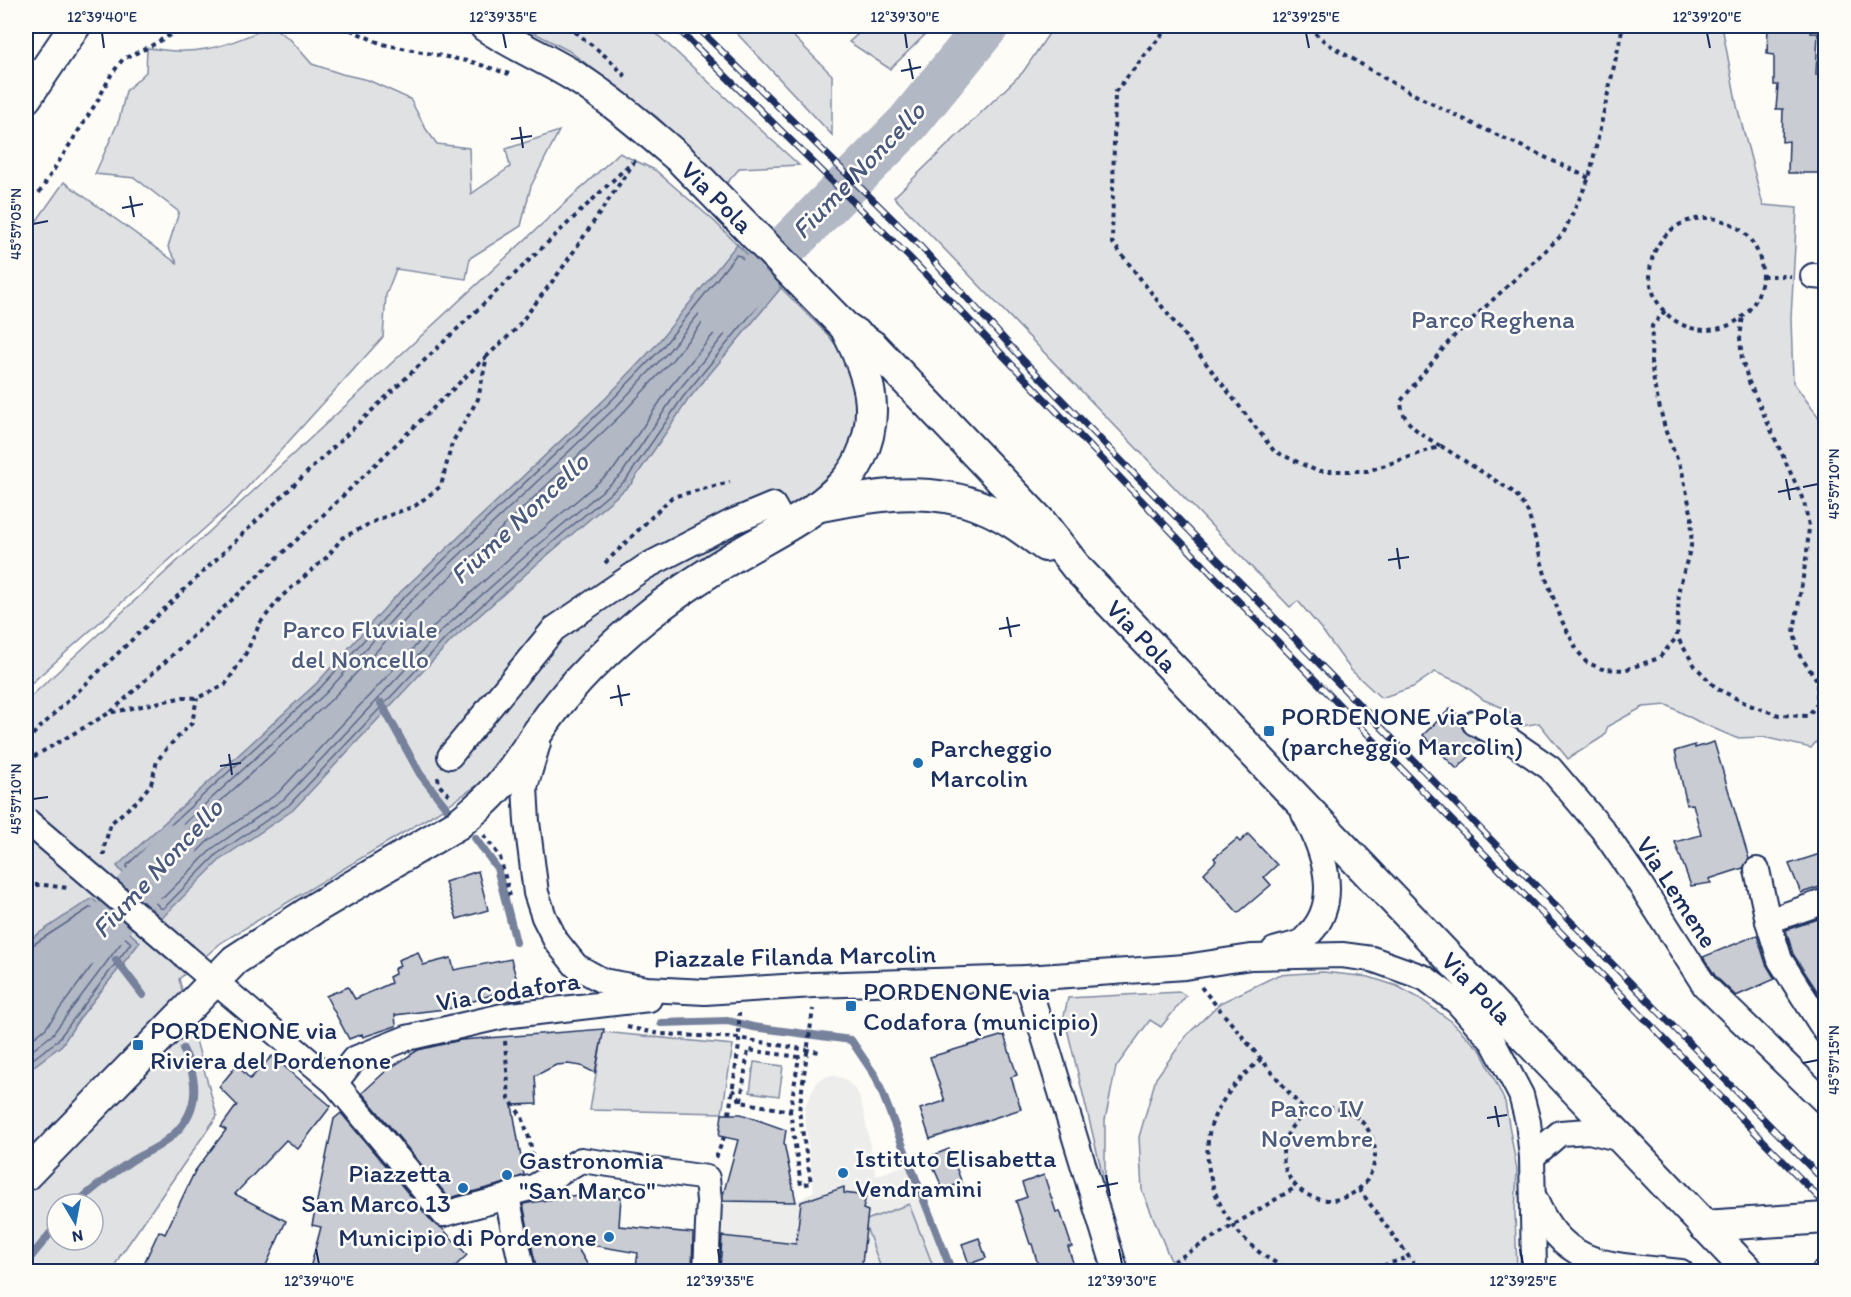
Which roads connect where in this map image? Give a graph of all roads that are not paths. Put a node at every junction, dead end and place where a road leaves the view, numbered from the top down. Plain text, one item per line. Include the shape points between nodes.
1 (52, 26) edge
2 (75, 26) edge
3 (463, 26) edge
4 (495, 32) edge
5 (26, 63) edge
6 (26, 98) edge
7 (844, 326) junction
8 (816, 507) junction
9 (785, 526) junction
10 (1077, 568) junction
11 (551, 713) junction
12 (1475, 723) dead end
13 (450, 756) dead end
14 (1295, 798) junction
15 (26, 820) edge
16 (1757, 870) dead end
17 (1826, 901) edge
18 (1767, 921) junction
19 (1251, 957) junction
20 (1026, 978) junction
21 (215, 980) junction
22 (705, 992) junction
23 (1826, 1032) edge
24 (335, 1083) junction
25 (1826, 1103) edge
26 (1621, 1139) junction
27 (1532, 1156) junction
28 (26, 1175) edge
29 (1532, 1191) junction
30 (507, 1197) junction
31 (1826, 1218) edge
32 (1704, 1226) junction
33 (1593, 1267) edge
34 (522, 1272) edge
35 (706, 1272) edge
36 (1116, 1272) edge
37 (1534, 1272) edge
38 (1682, 1272) edge
39 (1749, 1272) edge

1 - 5 main road
2 - 6 main road
3 - 4 main road, Via Pola
4 - 7 main road, Via Pola via 590,87 680,159
7 - 8 main road via 863,363 870,389 870,432 859,462 837,490
7 - 10 main road, Via Pola via 873,346 1041,522
8 - 9 main road
8 - 10 main road via 904,493 958,499 1016,525
9 - 11 main road via 645,618 609,650
9 - 13 street via 773,505 732,522 645,567 554,629
10 - 14 main road, Via Pola
11 - 21 main road via 511,772 468,816 305,914 235,960
11 - 22 street, Piazzale Filanda Marcolin via 529,772 525,803 536,893 556,941 576,966 603,981 624,987
12 - 25 street, Via Lemene via 1508,739 1550,768 1602,829 1705,986
14 - 19 street, Piazzale Filanda Marcolin via 1322,854 1327,902 1319,923 1302,941
14 - 26 main road, Via Pola
15 - 21 street, bridge
16 - 18 street
17 - 18 street
18 - 23 street via 1780,960
19 - 20 street, Piazzale Filanda Marcolin via 1185,967
19 - 27 street, Piazzale Filanda Marcolin via 1352,956 1425,978 1457,1002 1493,1042 1521,1095
20 - 22 street, Piazzale Filanda Marcolin
20 - 36 street
21 - 24 street
21 - 28 main road
22 - 24 street, Via Codafora via 503,1016 407,1038 354,1059
24 - 30 street via 444,1214
26 - 27 street via 1589,1131 1560,1133
26 - 32 main road, Via Pola
27 - 29 street, Piazzale Filanda Marcolin
29 - 33 street via 1542,1217 1560,1241
29 - 37 street, Piazzale Filanda Marcolin
30 - 34 street
30 - 35 street via 534,1187 581,1160 707,1178
31 - 32 main road
32 - 39 main road, Via Pola
33 - 38 street

